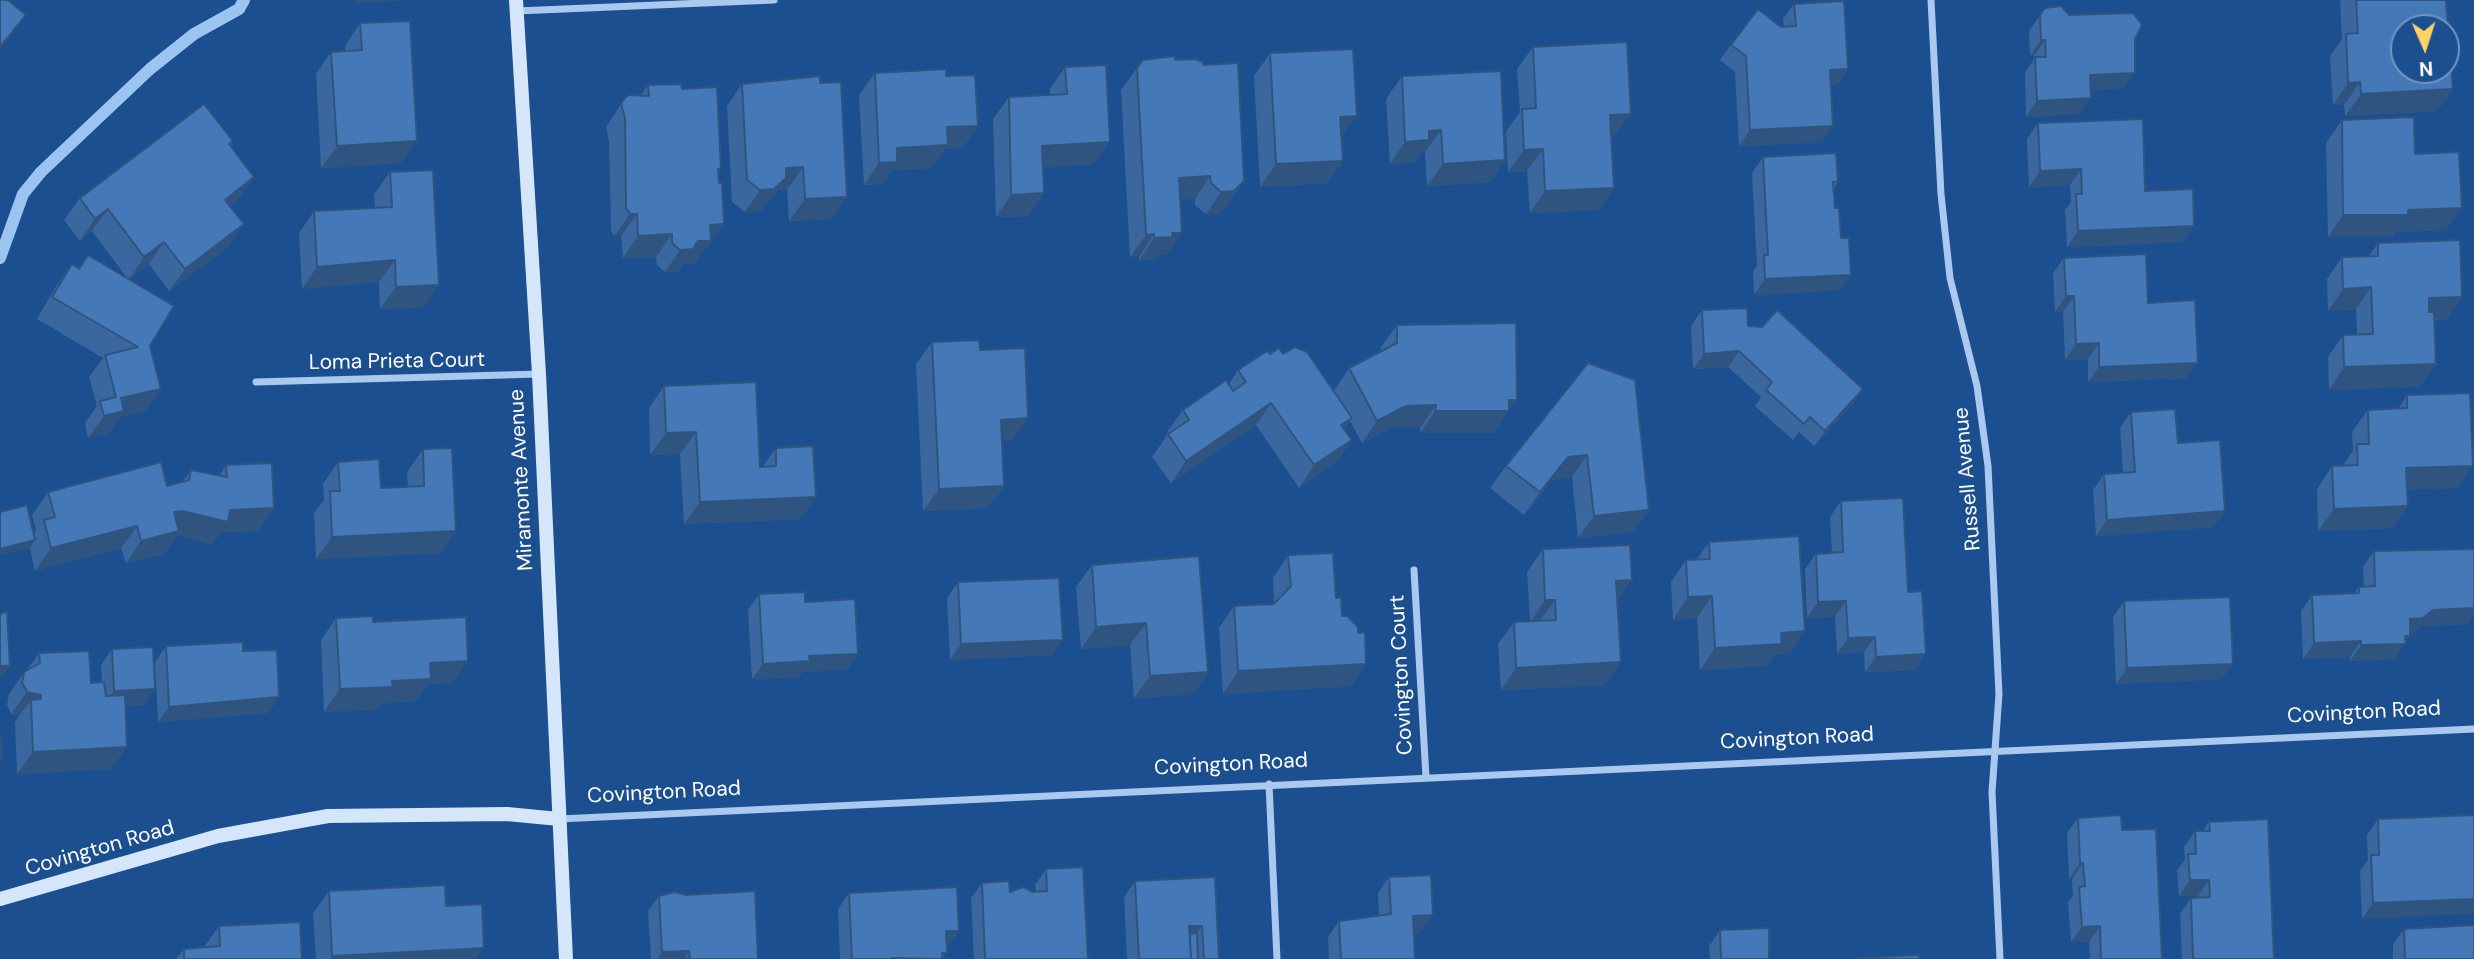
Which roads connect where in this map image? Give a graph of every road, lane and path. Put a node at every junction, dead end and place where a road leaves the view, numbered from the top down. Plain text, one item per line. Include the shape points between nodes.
1 (774, 0) edge
2 (1931, 0) edge
3 (516, 5) edge
4 (539, 374) junction
5 (256, 382) dead end
6 (1414, 570) dead end
7 (2474, 729) edge
8 (1995, 752) junction
9 (1426, 777) junction
10 (1269, 784) junction
11 (559, 819) junction
12 (0, 899) edge
13 (566, 959) edge
14 (1277, 959) edge
15 (2000, 959) edge

1 - 3 street
2 - 8 street, Russell Avenue via 1950,278 1977,386 1988,466 1999,694
3 - 4 street, Miramonte Avenue
4 - 5 street, Loma Prieta Court
4 - 11 street, Miramonte Avenue
6 - 9 street, Covington Court
7 - 8 street, Covington Road
8 - 9 street, Covington Road
8 - 15 street, Russell Avenue via 1992,792
9 - 10 street, Covington Road
10 - 11 street, Covington Road
10 - 14 street
11 - 12 street, Covington Road via 507,814 328,816 218,836
11 - 13 street, Miramonte Avenue

